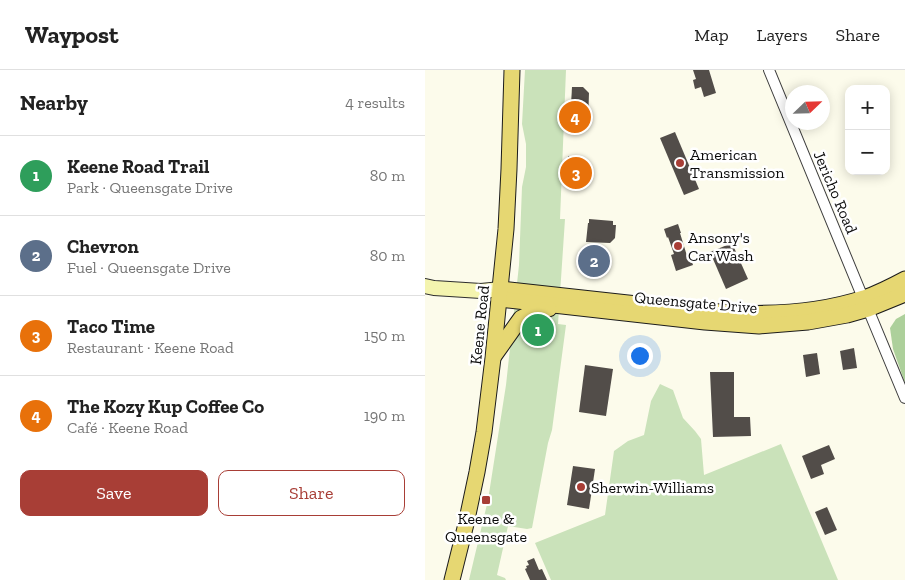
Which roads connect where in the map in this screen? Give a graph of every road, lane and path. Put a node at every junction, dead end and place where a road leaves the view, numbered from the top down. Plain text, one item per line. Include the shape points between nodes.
1 (512, 70) edge
2 (769, 70) edge
3 (902, 285) edge
4 (425, 286) edge
5 (500, 294) junction
6 (866, 304) junction
7 (558, 306) junction
8 (493, 358) junction
9 (905, 398) edge
10 (453, 580) edge

1 - 5 main road, Keene Road via 507,222
2 - 6 street, Jericho Road
3 - 6 main road, Queensgate Drive
4 - 5 street, Queensgate Drive
5 - 6 main road, Queensgate Drive via 755,314
5 - 7 main road, Queensgate Drive
5 - 8 main road, Keene Road
6 - 7 main road, Queensgate Drive via 814,321 759,326
6 - 9 street, Jericho Road
7 - 8 main road via 521,318
8 - 10 main road, Keene Road via 477,472

